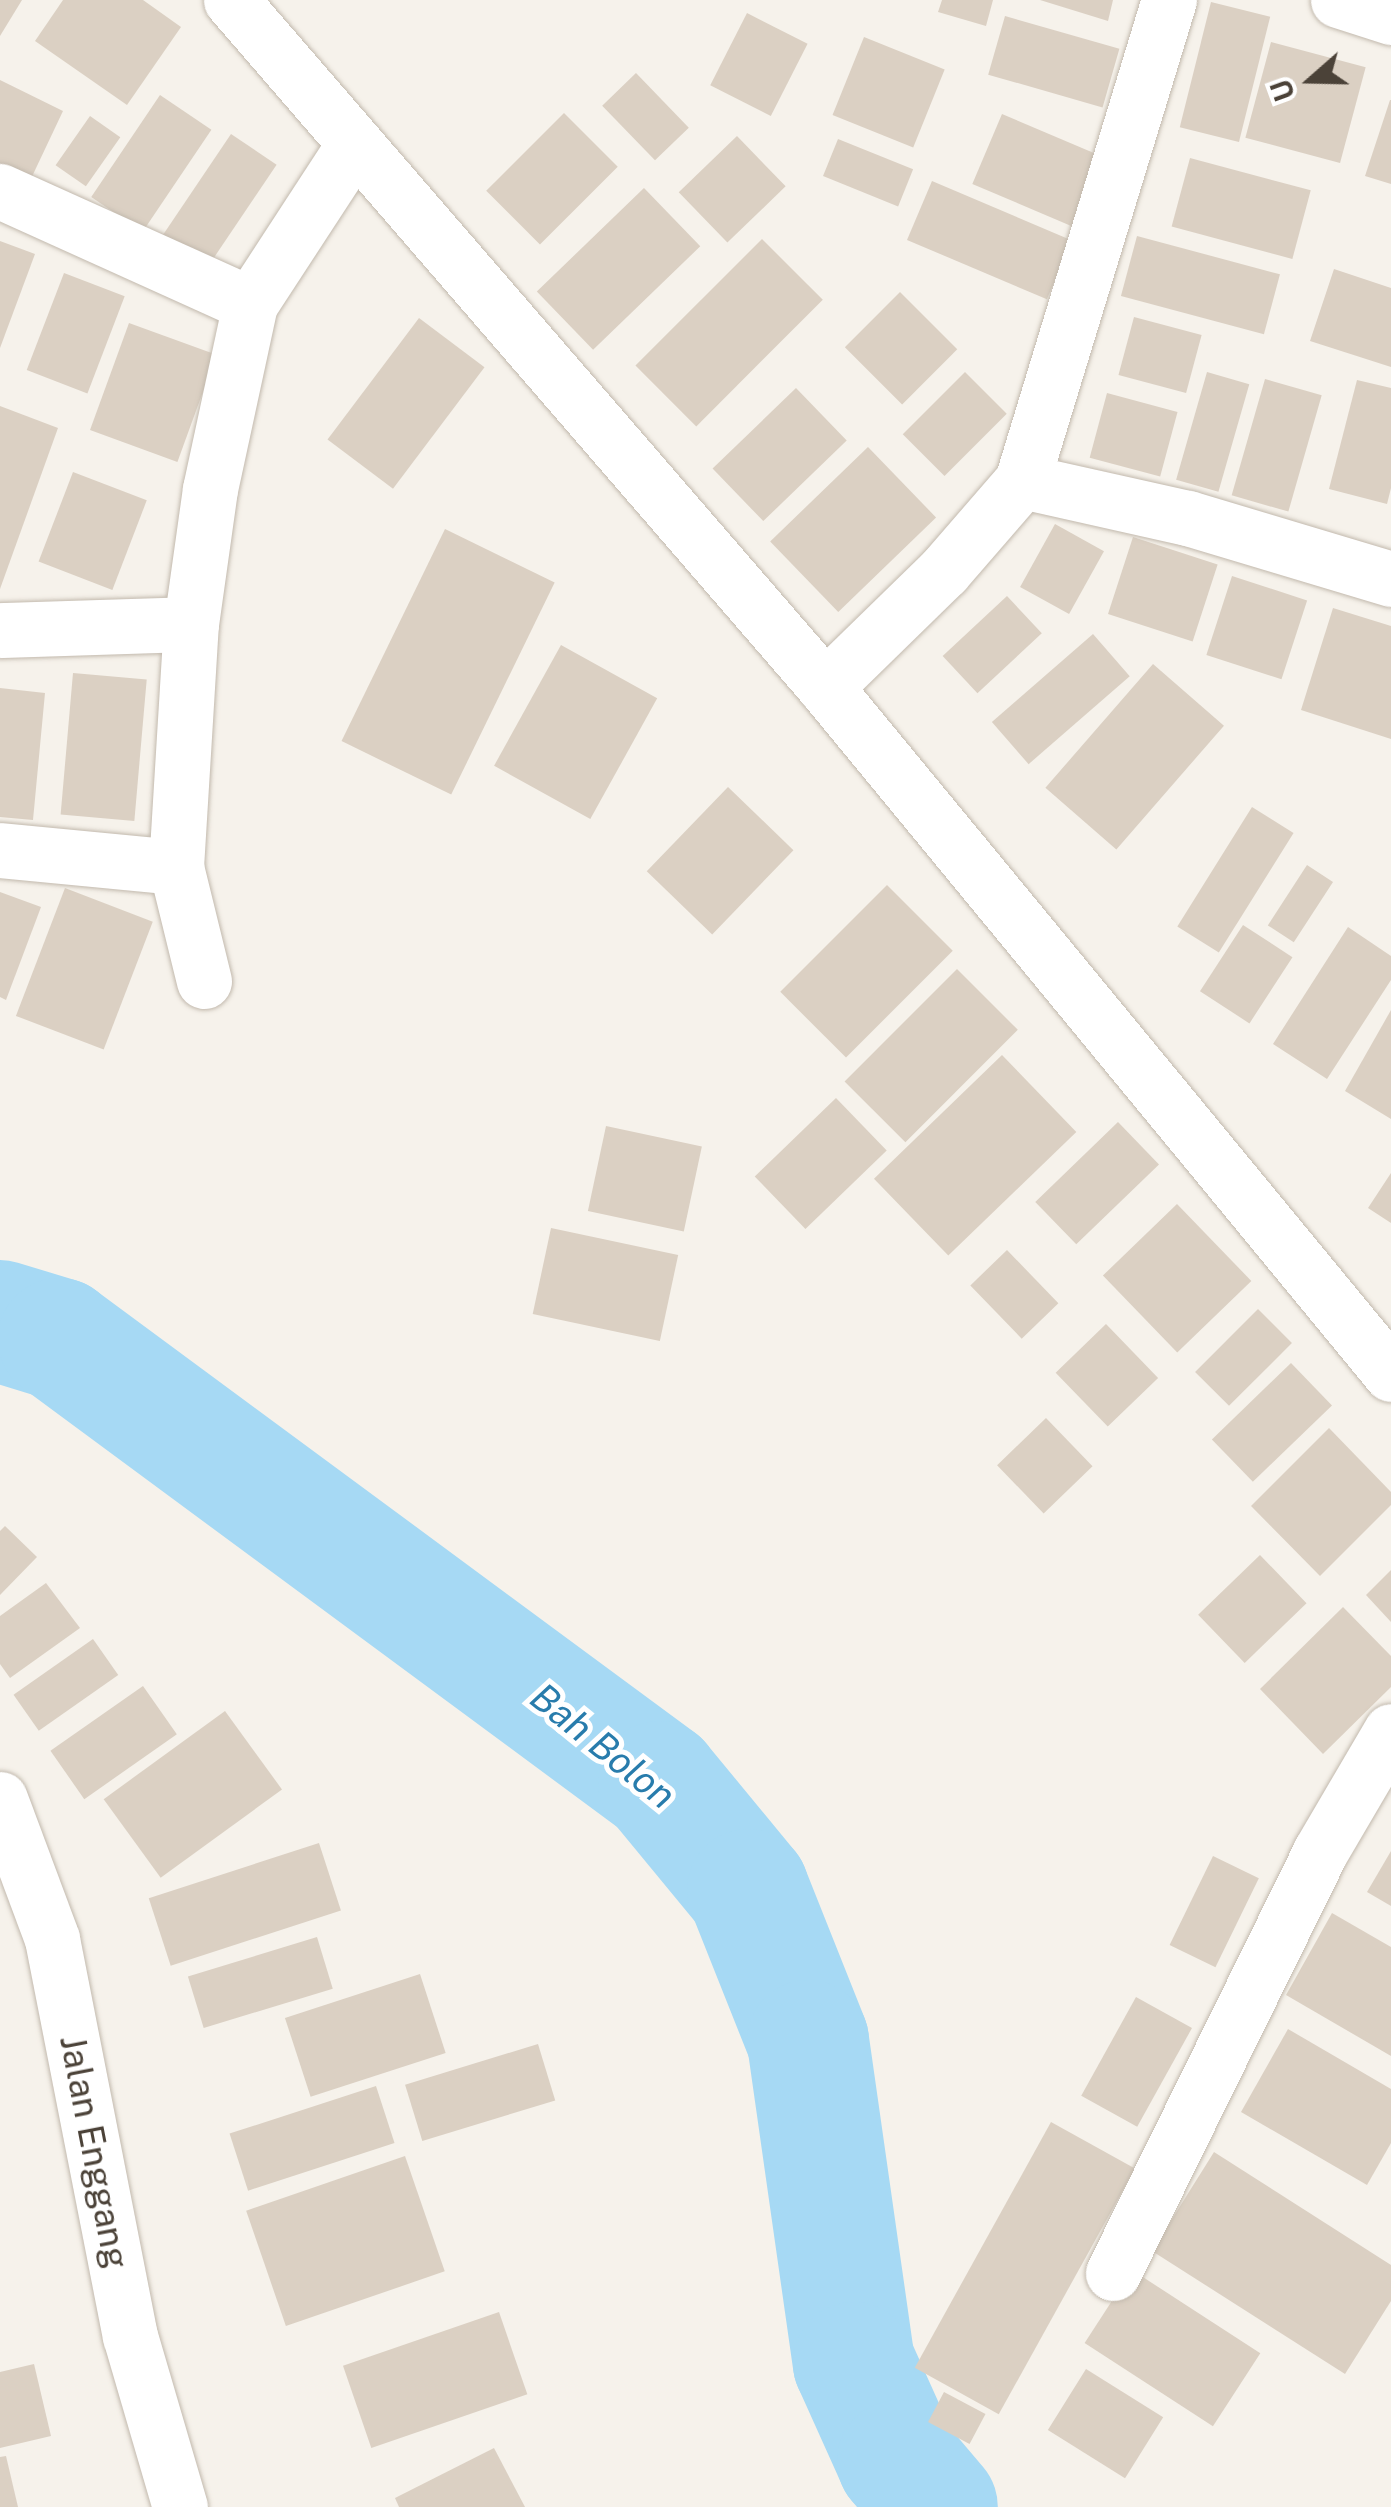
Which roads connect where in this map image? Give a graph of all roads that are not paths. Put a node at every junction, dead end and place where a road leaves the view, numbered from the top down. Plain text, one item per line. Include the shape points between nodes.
1 (231, 0) edge
2 (1170, 0) edge
3 (1338, 0) edge
4 (1391, 17) edge
5 (353, 146) junction
6 (0, 190) edge
7 (250, 304) junction
8 (1022, 481) junction
9 (1391, 579) edge
10 (192, 624) junction
11 (0, 630) edge
12 (825, 687) junction
13 (0, 850) edge
14 (176, 867) junction
15 (204, 981) dead end
16 (1391, 1374) edge
17 (1391, 1732) edge
18 (0, 1799) edge
19 (1113, 2274) dead end
20 (180, 2507) edge

1 - 5 street
2 - 8 street
3 - 4 street
5 - 7 street
5 - 12 street
6 - 7 street
7 - 10 street via 210,489
8 - 9 street via 1188,518
8 - 12 street via 944,572
10 - 11 street
10 - 14 street
12 - 16 street
13 - 14 street
14 - 15 street
17 - 19 street via 1320,1852
18 - 20 street, Jalan Enggang via 52,1940 130,2336

